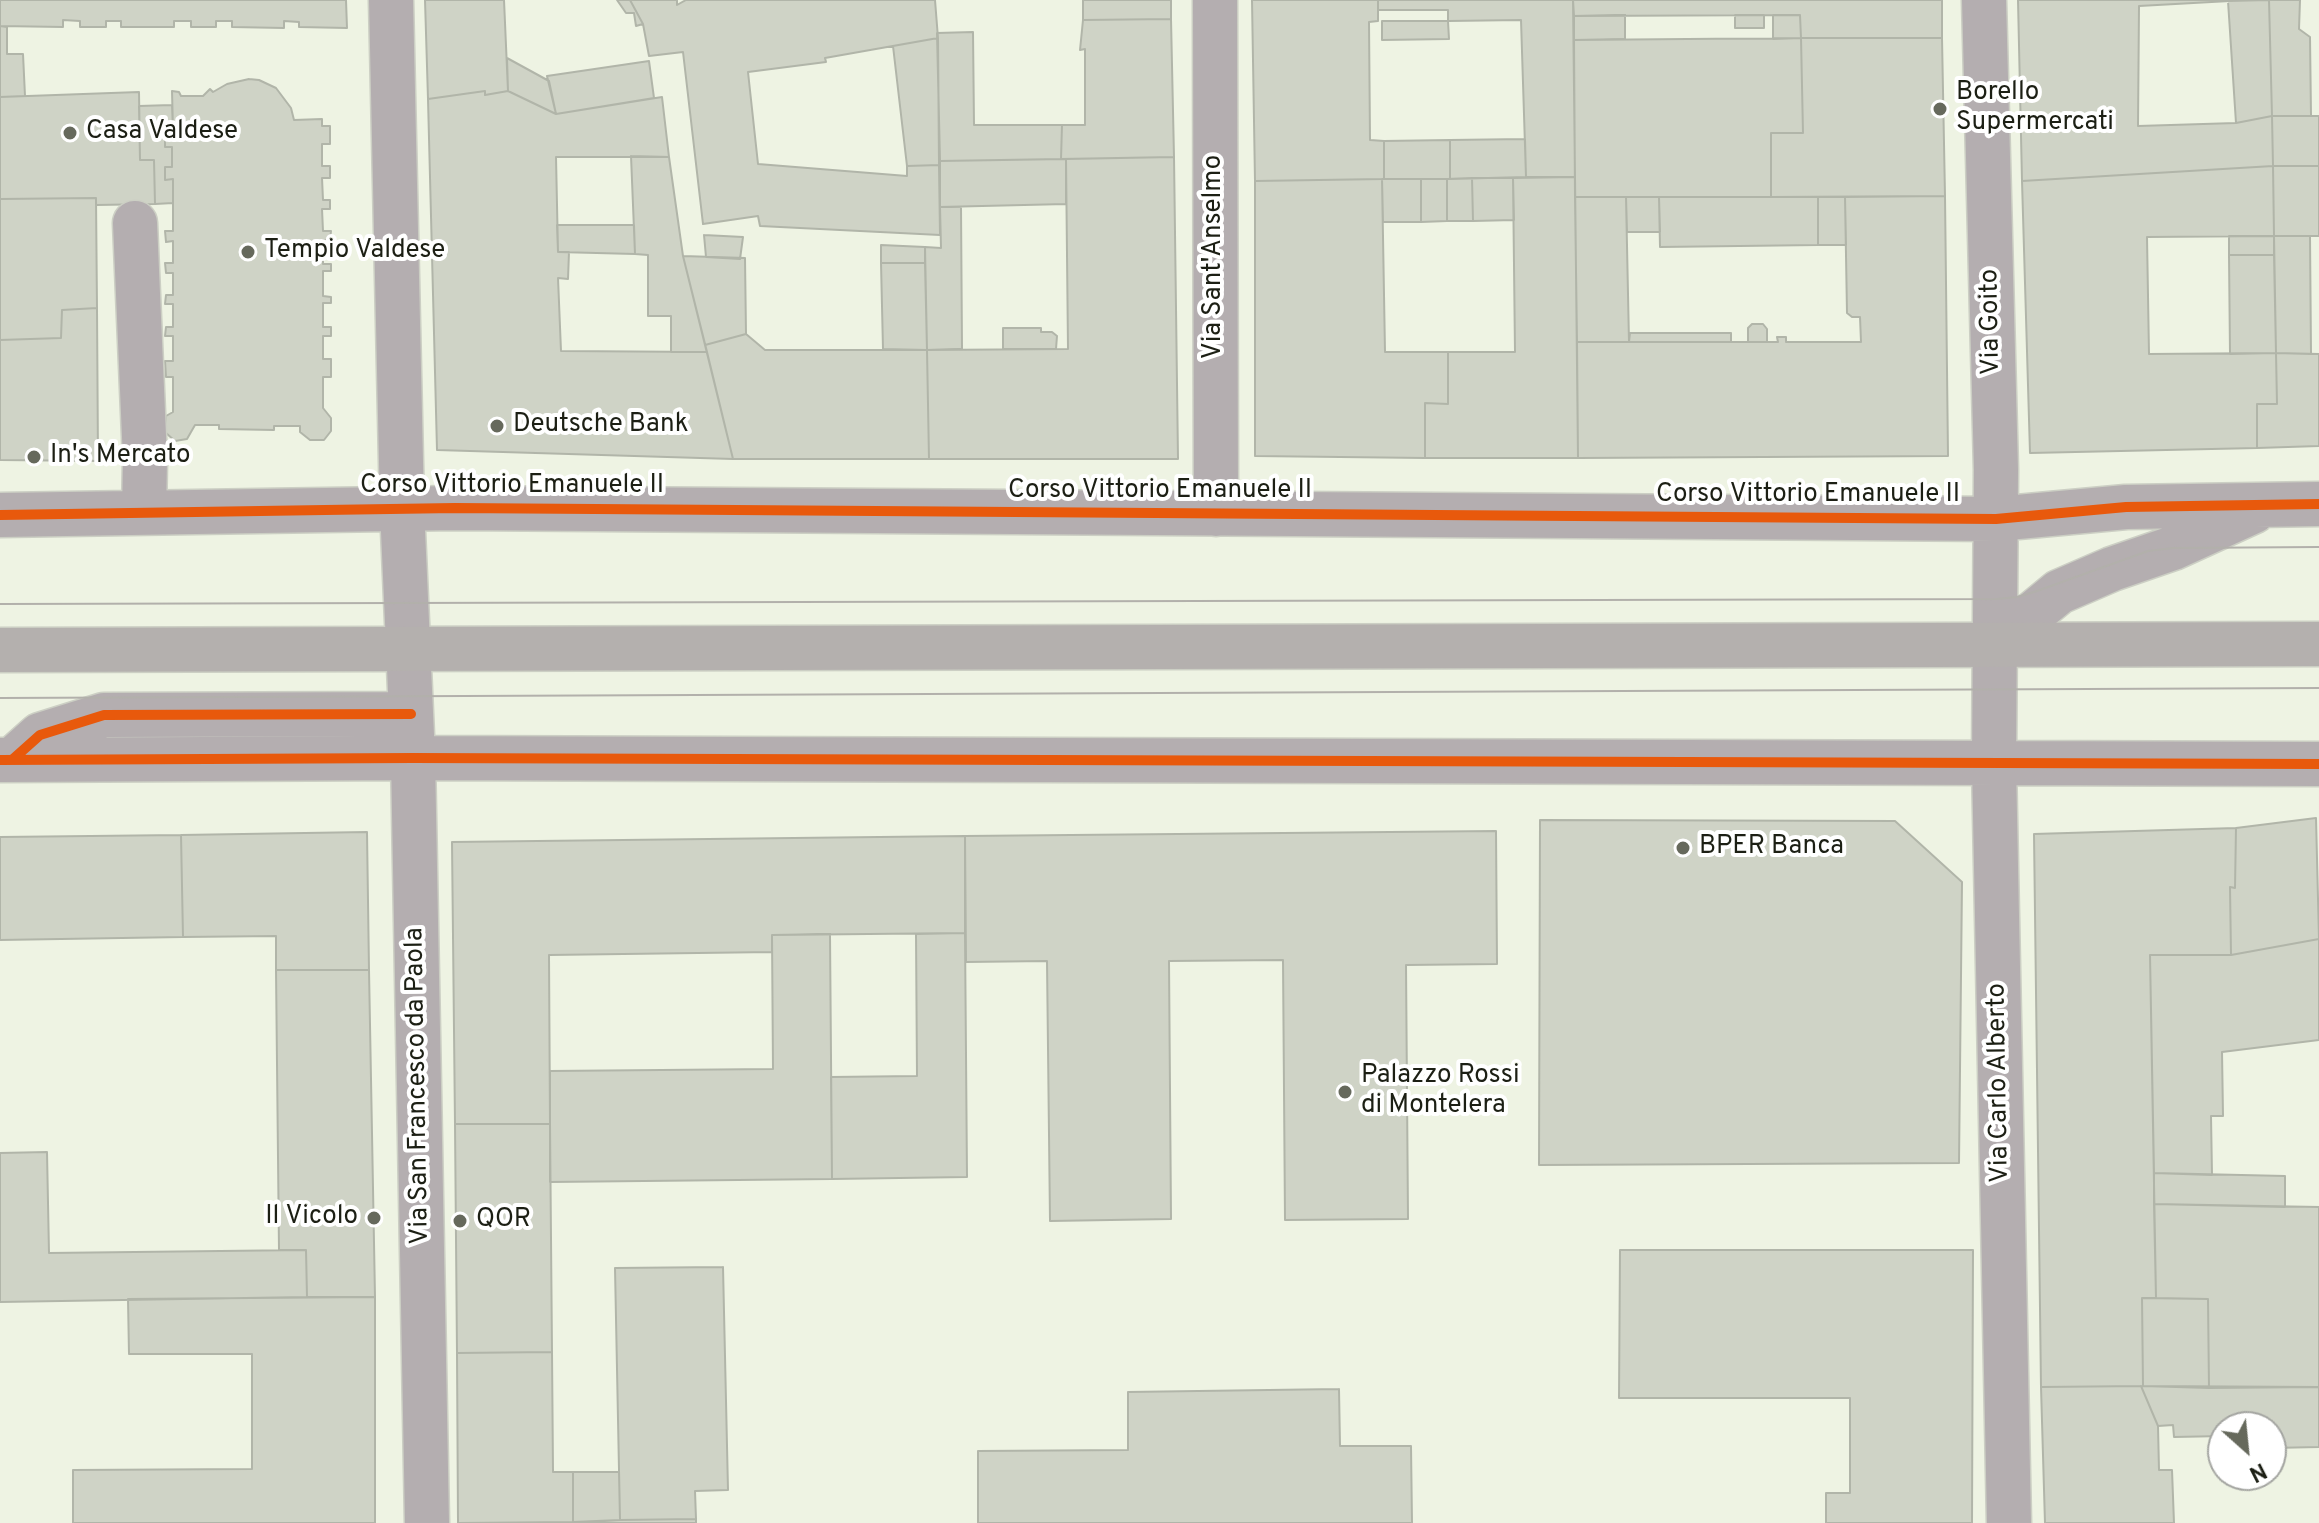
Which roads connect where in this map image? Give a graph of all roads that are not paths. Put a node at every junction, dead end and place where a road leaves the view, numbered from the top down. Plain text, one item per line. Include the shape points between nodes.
1 (391, 0) edge
2 (1215, 0) edge
3 (1984, 0) edge
4 (135, 223) dead end
5 (2319, 504) edge
6 (2267, 505) junction
7 (402, 508) junction
8 (144, 512) junction
9 (1216, 514) junction
10 (0, 515) edge
11 (1996, 519) junction
12 (1996, 644) junction
13 (2319, 644) edge
14 (0, 650) edge
15 (410, 650) junction
16 (411, 714) junction
17 (413, 758) junction
18 (6, 760) edge
19 (2319, 764) edge
20 (1994, 765) junction
21 (427, 1523) edge
22 (2009, 1523) edge

1 - 7 street, Via San Francesco da Paola
2 - 9 street, Via Sant'Anselmo
3 - 11 street, Via Goito
4 - 8 street
5 - 6 street, Corso Vittorio Emanuele II
6 - 11 street, Corso Vittorio Emanuele II via 2126,507
6 - 12 street via 2059,592
7 - 8 street, Corso Vittorio Emanuele II
7 - 9 street, Corso Vittorio Emanuele II
7 - 15 street, Via San Francesco da Paola
8 - 10 street, Corso Vittorio Emanuele II
9 - 11 street, Corso Vittorio Emanuele II
11 - 12 street, Via Goito
12 - 13 main road
12 - 15 main road
12 - 20 street, Via Carlo Alberto
14 - 15 main road
15 - 16 street, Via San Francesco da Paola
16 - 17 street, Via San Francesco da Paola
16 - 18 street via 104,715 40,735
17 - 18 street
17 - 20 street
17 - 21 street, Via San Francesco da Paola
19 - 20 street
20 - 22 street, Via Carlo Alberto

